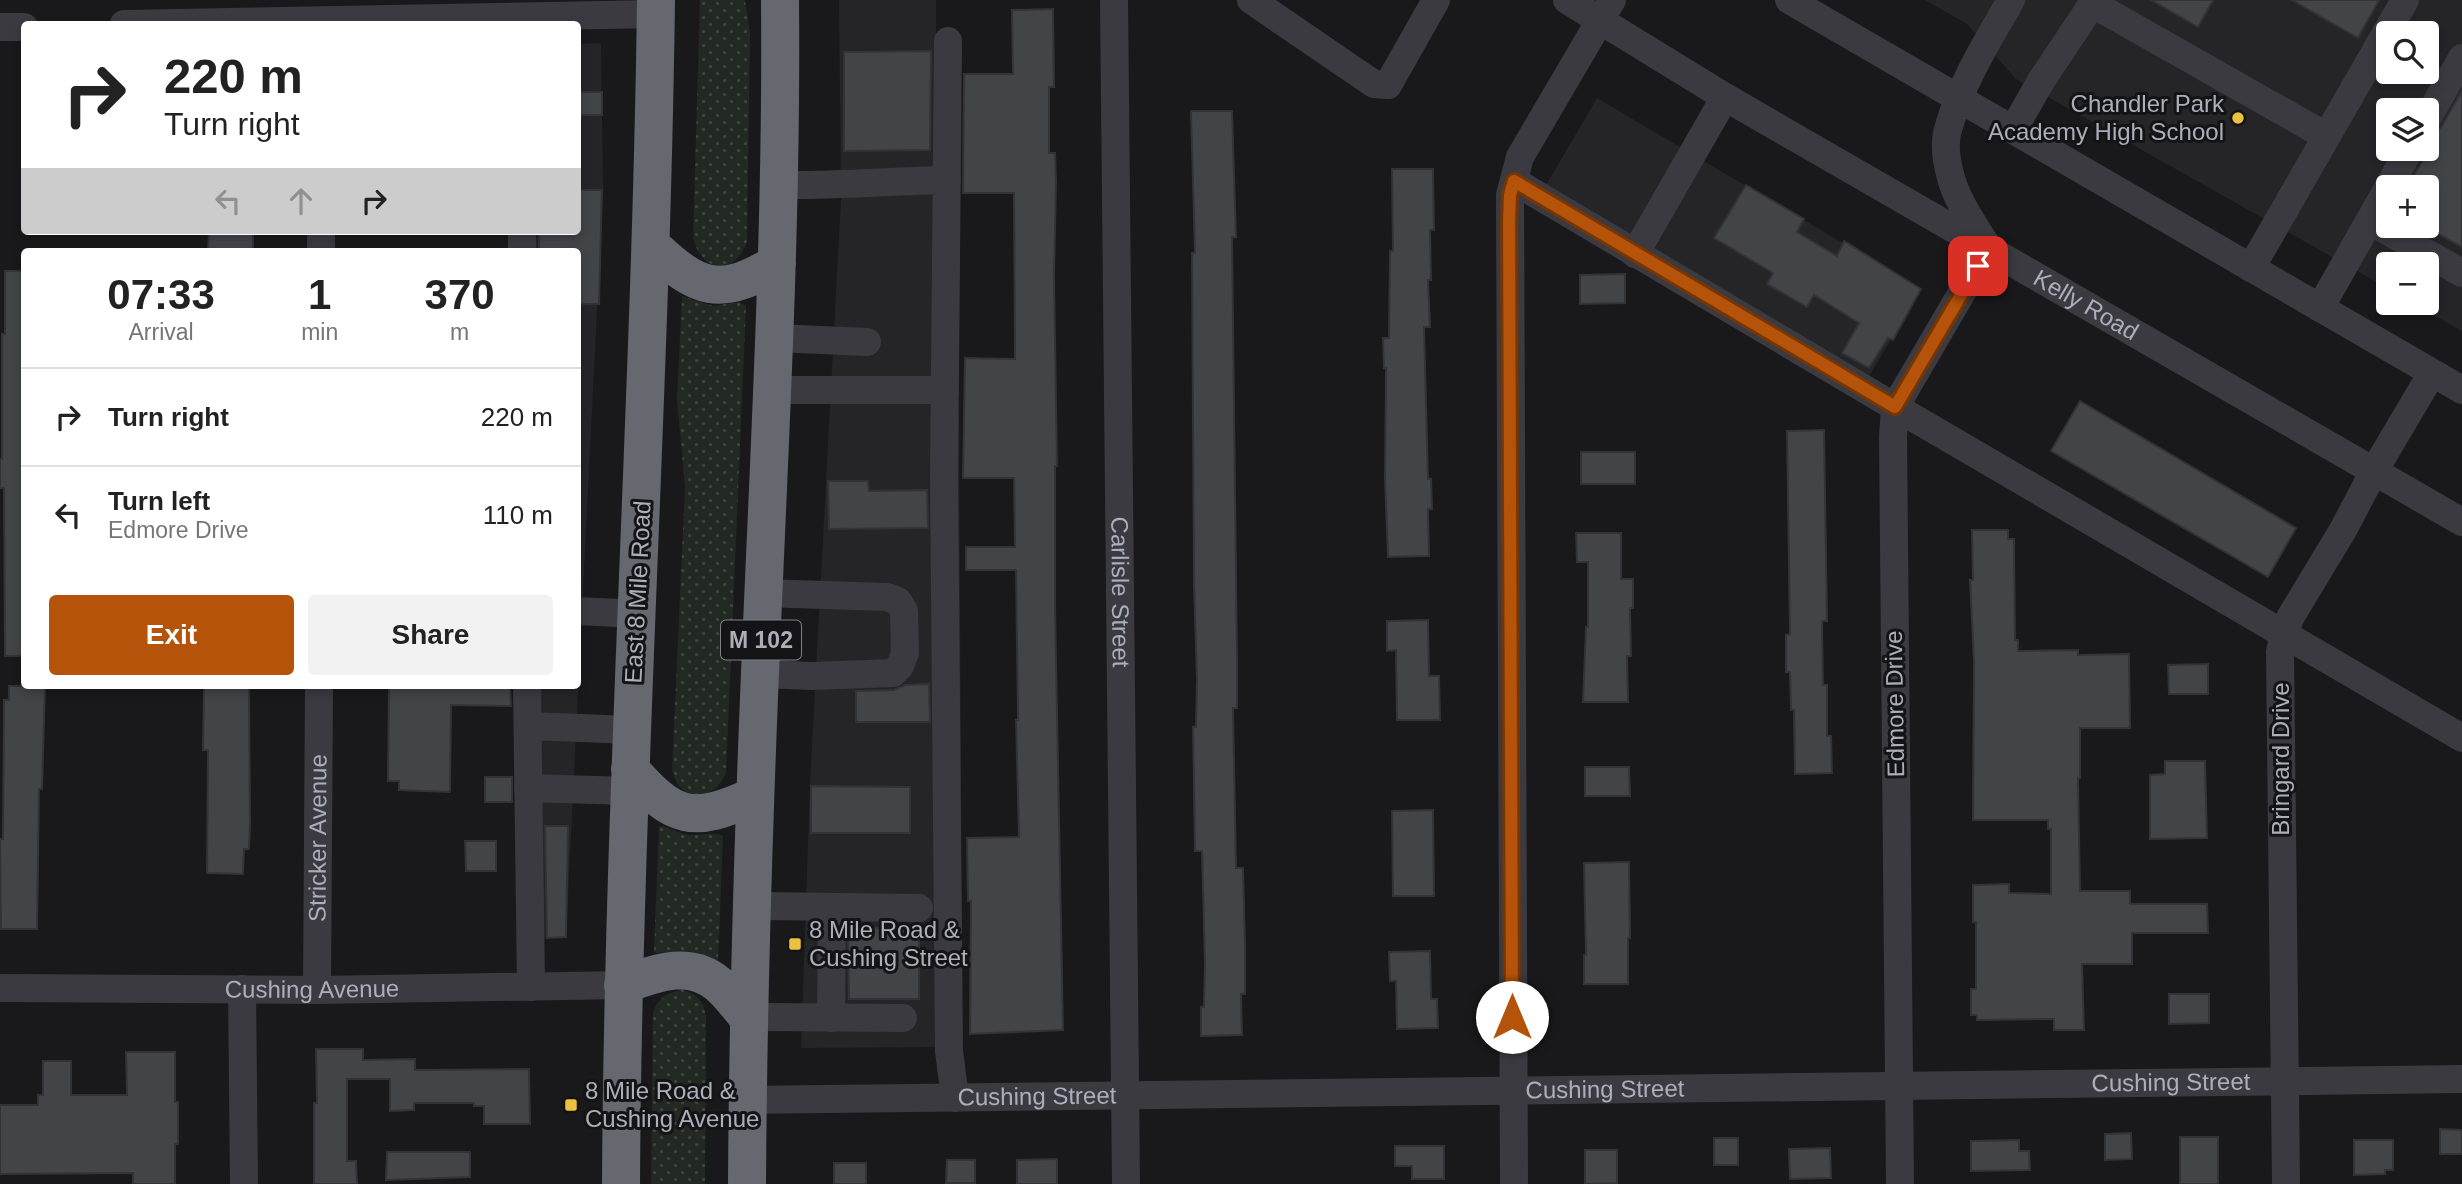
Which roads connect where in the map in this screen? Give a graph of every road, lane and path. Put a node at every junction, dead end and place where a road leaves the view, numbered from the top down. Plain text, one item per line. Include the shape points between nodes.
1 (780, 0) edge
2 (1114, 0) edge
3 (1251, 0) edge
4 (1436, 0) edge
5 (1567, 0) edge
6 (1789, 0) edge
7 (2011, 0) edge
8 (2405, 0) edge
9 (2094, 2) edge
10 (656, 7) edge
11 (1606, 10) edge
12 (521, 13) edge
13 (322, 15) edge
14 (190, 21) edge
15 (0, 27) edge
16 (21, 27) edge
17 (947, 41) dead end
18 (2462, 58) edge
19 (1725, 97) junction
20 (2439, 98) edge
21 (1959, 99) junction
22 (2013, 130) junction
23 (2326, 136) junction
24 (2403, 161) edge
25 (947, 180) junction
26 (1514, 181) junction
27 (778, 185) junction
28 (2370, 220) junction
29 (651, 245) junction
30 (1988, 248) junction
31 (1635, 254) junction
32 (777, 263) junction
33 (2251, 268) junction
34 (2462, 273) edge
35 (2320, 308) junction
36 (775, 338) junction
37 (867, 342) dead end
38 (2432, 373) junction
39 (773, 390) junction
40 (945, 390) junction
41 (2462, 390) edge
42 (1895, 407) junction
43 (2374, 471) junction
44 (2462, 522) edge
45 (763, 593) junction
46 (581, 611) edge
47 (637, 614) junction
48 (2284, 633) junction
49 (760, 674) junction
50 (319, 689) edge
51 (527, 689) edge
52 (528, 726) junction
53 (632, 730) junction
54 (2462, 738) edge
55 (630, 780) junction
56 (528, 788) junction
57 (754, 796) junction
58 (752, 906) junction
59 (832, 907) junction
60 (919, 908) dead end
61 (623, 985) junction
62 (531, 987) junction
63 (0, 988) edge
64 (242, 989) junction
65 (317, 990) junction
66 (748, 1017) junction
67 (831, 1018) junction
68 (903, 1018) dead end
69 (2462, 1079) edge
70 (2284, 1081) junction
71 (1899, 1086) junction
72 (1513, 1090) junction
73 (1125, 1095) junction
74 (955, 1098) junction
75 (747, 1100) junction
76 (244, 1184) edge
77 (621, 1184) edge
78 (747, 1184) edge
79 (1126, 1184) edge
80 (1514, 1184) edge
81 (1900, 1184) edge
82 (2286, 1184) edge

1 - 27 highway, M 102
2 - 73 street, Carlisle Street
3 - 4 street via 1374,84 1388,85
5 - 11 street, Kelly Road
6 - 21 street
7 - 21 street
8 - 23 street
9 - 22 street
9 - 23 street
10 - 12 street
10 - 29 highway, East 8 Mile Road
11 - 19 street, Kelly Road
11 - 26 street via 1520,157
12 - 13 street
13 - 14 street
15 - 16 street
17 - 25 street
18 - 20 street
19 - 30 street, Kelly Road
19 - 31 street
21 - 22 street
21 - 30 street via 1946,143 1951,176 1965,211
22 - 33 street
23 - 33 street
24 - 28 street
25 - 27 street
25 - 40 street
26 - 31 street
26 - 72 street via 1509,221
27 - 32 highway, M 102
28 - 34 street
28 - 35 street
29 - 32 highway via 685,275 716,285 741,281
29 - 47 highway, East 8 Mile Road
30 - 42 street, Edmore Drive
30 - 43 street, Kelly Road
31 - 42 street
32 - 36 highway, M 102
33 - 35 street
35 - 38 street
36 - 37 street
36 - 39 highway, M 102
38 - 41 street
38 - 43 street, Bringard Drive
39 - 40 street
39 - 45 highway, M 102
40 - 74 street via 949,1051
42 - 48 street
42 - 71 street, Edmore Drive
43 - 44 street, Kelly Road
43 - 48 street, Bringard Drive
45 - 49 highway, M 102
45 - 49 street via 898,601 904,611 905,653 894,673
46 - 47 street
47 - 53 highway, East 8 Mile Road
48 - 54 street
48 - 70 street, Bringard Drive via 2280,652
49 - 57 highway, M 102
50 - 65 street, Stricker Avenue
51 - 52 street
52 - 53 street
52 - 56 street
53 - 55 highway, East 8 Mile Road
55 - 56 street
55 - 57 highway via 680,811 694,814 717,812
55 - 61 highway, East 8 Mile Road
56 - 62 street
57 - 58 highway, M 102
58 - 59 street
58 - 66 highway, M 102
59 - 60 street
59 - 67 street
61 - 62 street, Cushing Avenue
61 - 66 highway via 665,971 691,971 719,984
61 - 77 highway, East 8 Mile Road
62 - 65 street, Cushing Avenue
63 - 64 street, Cushing Avenue
64 - 65 street, Cushing Avenue
64 - 76 street
66 - 67 street
66 - 75 highway, M 102
67 - 68 street
69 - 70 street, Cushing Street
70 - 71 street, Cushing Street
70 - 82 street, Bringard Drive
71 - 72 street, Cushing Street
71 - 81 street, Edmore Drive
72 - 73 street, Cushing Street
72 - 80 street
73 - 74 street, Cushing Street
73 - 79 street, Carlisle Street
74 - 75 street, Cushing Street
75 - 78 highway, M 102

